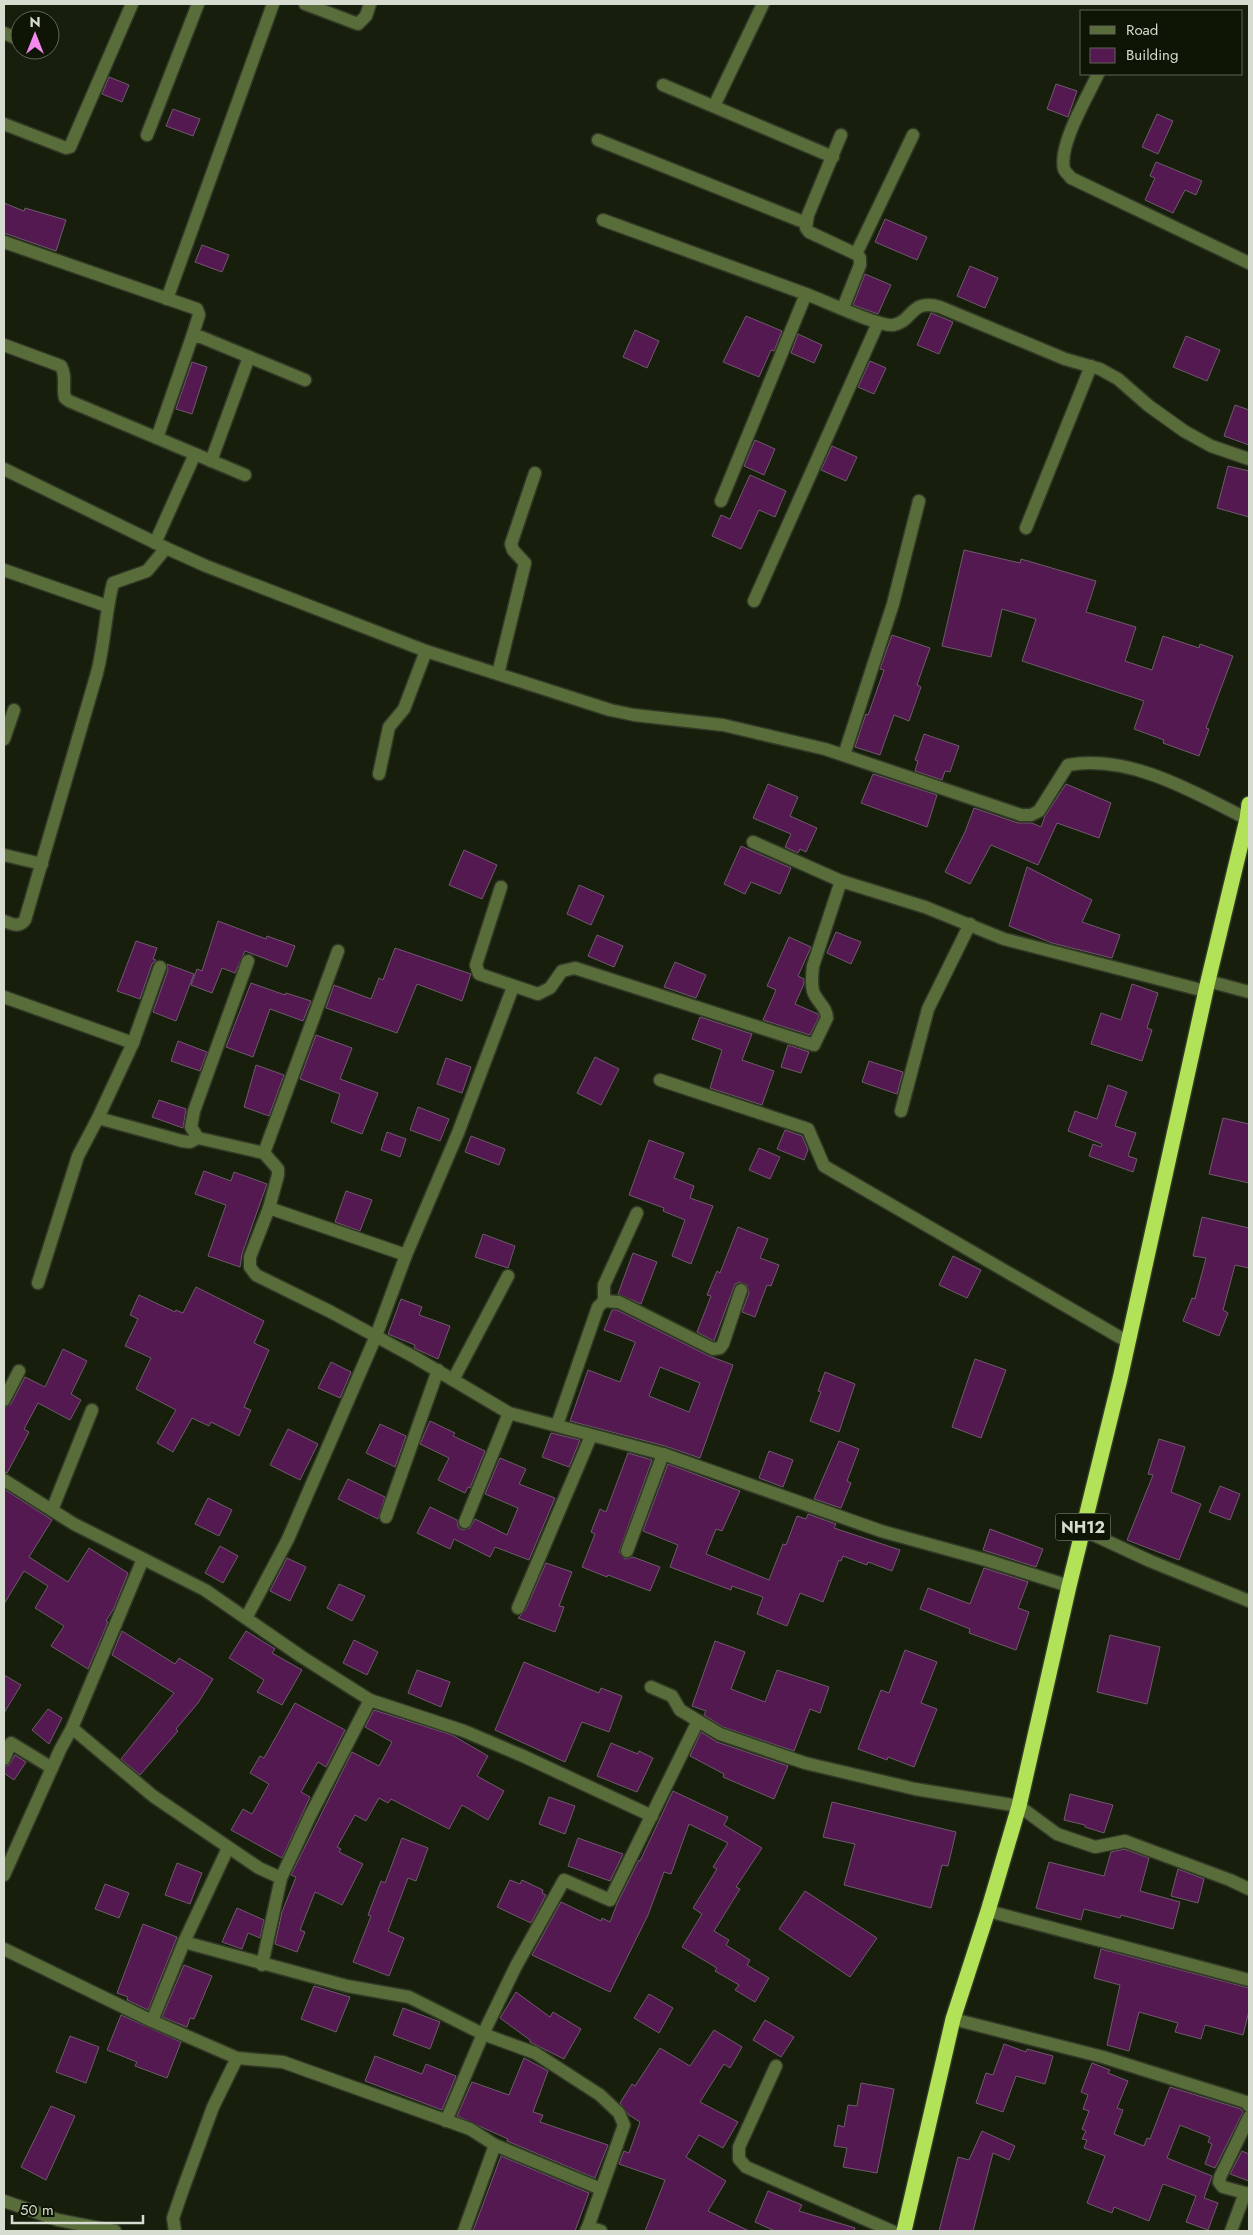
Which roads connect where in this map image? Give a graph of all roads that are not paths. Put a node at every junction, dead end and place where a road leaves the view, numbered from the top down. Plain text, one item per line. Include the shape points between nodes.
1 (132, 4) edge
2 (198, 4) edge
3 (273, 4) edge
4 (305, 4) edge
5 (370, 4) edge
6 (763, 4) edge
7 (1098, 75) edge
8 (664, 85) dead end
9 (714, 106) junction
10 (4, 124) edge
11 (147, 135) dead end
12 (841, 135) dead end
13 (912, 135) dead end
14 (598, 140) dead end
15 (833, 157) junction
16 (603, 220) dead end
17 (806, 223) junction
18 (4, 242) edge
19 (856, 254) junction
20 (1249, 263) edge
21 (806, 294) junction
22 (167, 300) junction
23 (843, 308) junction
24 (878, 322) junction
25 (192, 337) junction
26 (4, 345) edge
27 (249, 357) junction
28 (1091, 366) junction
29 (305, 380) dead end
30 (157, 438) junction
31 (195, 454) junction
32 (1249, 459) edge
33 (211, 461) junction
34 (4, 469) edge
35 (535, 473) dead end
36 (245, 475) dead end
37 (919, 500) dead end
38 (721, 501) dead end
39 (1026, 528) dead end
40 (160, 546) junction
41 (4, 570) edge
42 (754, 601) dead end
43 (107, 606) junction
44 (426, 650) junction
45 (498, 674) junction
46 (14, 710) dead end
47 (4, 739) edge
48 (844, 755) junction
49 (379, 774) dead end
50 (1249, 814) edge
51 (753, 842) dead end
52 (4, 855) edge
53 (42, 864) junction
54 (841, 881) junction
55 (501, 887) dead end
56 (4, 921) edge
57 (970, 924) junction
58 (338, 950) dead end
59 (248, 961) dead end
60 (160, 968) dead end
61 (1206, 986) junction
62 (513, 987) junction
63 (1249, 992) edge
64 (4, 997) edge
65 (133, 1043) junction
66 (660, 1080) dead end
67 (901, 1111) dead end
68 (98, 1118) junction
69 (198, 1138) junction
70 (264, 1153) junction
71 (269, 1208) junction
72 (638, 1213) dead end
73 (406, 1255) junction
74 (508, 1276) dead end
75 (38, 1283) dead end
76 (741, 1290) dead end
77 (604, 1301) junction
78 (376, 1336) junction
79 (1128, 1342) junction
80 (438, 1370) junction
81 (19, 1371) dead end
82 (453, 1380) junction
83 (4, 1400) edge
84 (92, 1410) dead end
85 (509, 1413) junction
86 (557, 1425) junction
87 (592, 1436) junction
88 (663, 1454) junction
89 (4, 1480) edge
90 (52, 1510) junction
91 (386, 1517) dead end
92 (465, 1522) dead end
93 (1083, 1530) junction
94 (627, 1550) dead end
95 (144, 1559) junction
96 (1069, 1586) junction
97 (1249, 1601) edge
98 (518, 1608) dead end
99 (246, 1618) junction
100 (651, 1687) dead end
101 (370, 1700) junction
102 (698, 1721) junction
103 (72, 1728) junction
104 (4, 1759) edge
105 (52, 1768) junction
106 (1019, 1806) junction
107 (652, 1816) junction
108 (228, 1848) junction
109 (4, 1875) edge
110 (281, 1878) junction
111 (1249, 1889) edge
112 (988, 1911) junction
113 (184, 1942) junction
114 (4, 1949) edge
115 (262, 1965) junction
116 (1249, 1980) edge
117 (953, 2019) junction
118 (152, 2021) junction
119 (483, 2034) junction
120 (237, 2058) junction
121 (776, 2066) dead end
122 (1249, 2106) edge
123 (1249, 2116) edge
124 (446, 2121) junction
125 (495, 2145) junction
126 (601, 2189) junction
127 (1247, 2193) edge
128 (4, 2201) edge
129 (587, 2229) edge
130 (115, 2231) edge
131 (175, 2231) edge
132 (464, 2231) edge
133 (601, 2231) edge
134 (892, 2231) edge
135 (904, 2231) edge
136 (1231, 2231) edge

1 - 10 street via 70,147
2 - 11 street
3 - 22 street
4 - 5 street via 358,24 366,16
6 - 9 street
7 - 20 street via 1067,141 1064,170 1071,178
8 - 9 street
9 - 15 street
12 - 15 street
13 - 19 street
14 - 17 street
15 - 17 street
16 - 21 street
17 - 19 street via 809,232
18 - 22 street
19 - 23 street via 860,265
21 - 23 street
21 - 38 street
22 - 25 street via 197,309 199,315
23 - 24 street
24 - 28 street via 898,323 916,307 935,305 1065,359
24 - 42 street
25 - 27 street via 200,337
25 - 30 street
26 - 30 street via 61,366 63,393 69,401
27 - 29 street
27 - 33 street
28 - 32 street via 1118,379 1184,431 1211,446
28 - 39 street
30 - 31 street
31 - 33 street
31 - 40 street
33 - 36 street
34 - 40 street
35 - 45 street via 511,544 523,559 525,568
37 - 48 street via 891,612
40 - 43 street via 147,571 113,583
40 - 44 street
41 - 43 street
43 - 53 street via 102,656
44 - 45 street
44 - 49 street via 404,709 389,727
45 - 48 street via 610,710 723,725
46 - 47 street
48 - 50 street via 1021,815 1040,811 1068,765 1077,764 1145,772
50 - 61 highway, NH12
51 - 54 street
52 - 53 street
53 - 56 street via 25,920 18,925
54 - 57 street
54 - 62 street via 811,978 814,992 827,1013 814,1045 576,968 562,971 544,992 531,993
55 - 62 street via 476,970
57 - 61 street via 1004,939
57 - 67 street via 928,1009
58 - 70 street
59 - 69 street via 191,1119 190,1127
60 - 65 street
61 - 63 street
61 - 79 highway, NH12
62 - 73 street via 439,1181
64 - 65 street
65 - 68 street
66 - 79 street via 808,1128 824,1166
68 - 69 street via 190,1142
68 - 75 street via 78,1156
69 - 70 street
70 - 71 street via 278,1168
71 - 73 street
71 - 78 street via 250,1257 250,1267 256,1275
72 - 77 street via 604,1285
73 - 78 street
74 - 82 street
76 - 77 street via 723,1344 713,1350 619,1302
77 - 86 street via 598,1307
78 - 80 street
78 - 99 street via 288,1539
79 - 93 highway, NH12
80 - 82 street
80 - 91 street
81 - 83 street
82 - 85 street
84 - 90 street
85 - 86 street
85 - 92 street
86 - 87 street
87 - 88 street
87 - 98 street
88 - 94 street
88 - 96 street via 881,1531
89 - 90 street
90 - 95 street
93 - 96 highway, NH12
93 - 97 street
95 - 99 street via 205,1590
95 - 103 street
96 - 106 highway, NH12
99 - 101 street
100 - 102 street via 672,1696 680,1710
101 - 107 street via 472,1734
101 - 110 street
102 - 106 street via 720,1734 805,1763 915,1789
102 - 107 street
103 - 105 street
103 - 108 street via 153,1796
104 - 105 street via 11,1743
105 - 109 street
106 - 111 street via 1057,1834 1095,1847 1125,1842
106 - 112 highway, NH12
107 - 119 street via 610,1900 564,1880
108 - 110 street
108 - 113 street
110 - 115 street
112 - 116 street
112 - 117 highway, NH12
113 - 115 street
113 - 118 street
114 - 118 street
115 - 119 street via 409,1997
117 - 122 street via 1103,2057 1246,2102
117 - 135 highway, NH12
118 - 120 street
119 - 124 street
119 - 126 street via 535,2053 600,2094 619,2113 624,2125
120 - 124 street via 283,2062
120 - 131 street via 213,2107 183,2189 173,2218
121 - 134 street via 739,2147 739,2159 746,2167
123 - 127 street via 1219,2182 1223,2187
124 - 125 street via 470,2129
125 - 126 street
125 - 132 street
126 - 129 street
127 - 136 street
128 - 130 street via 58,2220
129 - 133 street

